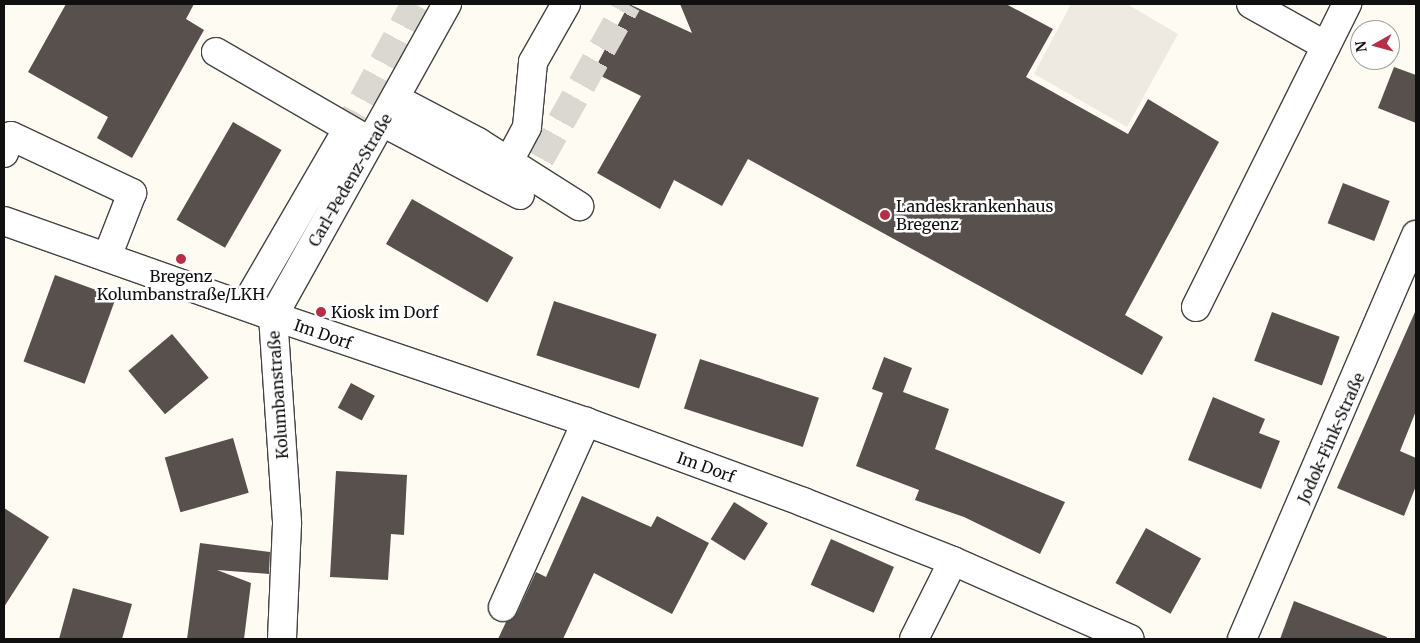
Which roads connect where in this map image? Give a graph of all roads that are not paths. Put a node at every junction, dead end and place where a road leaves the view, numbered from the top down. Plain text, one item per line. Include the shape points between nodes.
1 (447, 4) edge
2 (566, 4) edge
3 (1251, 4) edge
4 (1347, 4) edge
5 (1326, 46) junction
6 (216, 52) dead end
7 (396, 99) junction
8 (377, 132) junction
9 (343, 137) tunnel mouth
10 (4, 154) edge
11 (509, 161) junction
12 (520, 195) dead end
13 (579, 206) dead end
14 (4, 221) edge
15 (1416, 235) edge
16 (108, 257) junction
17 (246, 304) junction
18 (1196, 307) dead end
19 (273, 316) junction
20 (586, 422) junction
21 (953, 561) junction
22 (503, 607) dead end
23 (282, 639) edge
24 (914, 639) edge
25 (1130, 639) edge
26 (1242, 639) edge

1 - 7 street
2 - 11 street via 533,62 527,127
3 - 5 street
4 - 5 street
5 - 18 street
6 - 8 street via 330,114
7 - 8 street, Carl-Pedenz-Straße
7 - 11 street, Carl-Pedenz-Straße
8 - 12 street
8 - 19 street, Carl-Pedenz-Straße
9 - 17 street
10 - 16 street via 11,136 132,193
11 - 13 street, Carl-Pedenz-Straße
14 - 16 street, Kolumbanstraße
15 - 26 street, Jodok-Fink-Straße
16 - 17 street, Kolumbanstraße
17 - 19 street, Kolumbanstraße
19 - 20 street, Im Dorf
19 - 23 street, Kolumbanstraße via 287,524
20 - 21 street, Im Dorf
20 - 22 street
21 - 24 street
21 - 25 street, Im Dorf

